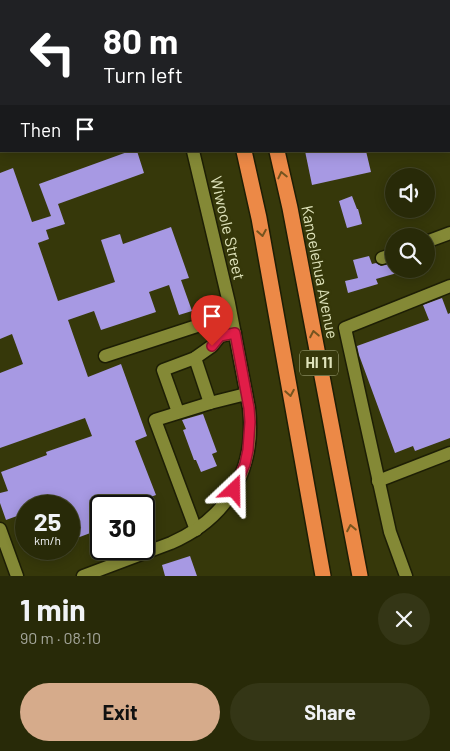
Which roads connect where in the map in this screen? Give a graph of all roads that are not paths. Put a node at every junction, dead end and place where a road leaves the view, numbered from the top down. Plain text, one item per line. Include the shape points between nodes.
1 (193, 152) edge
2 (244, 152) edge
3 (277, 152) edge
4 (450, 233) edge
5 (435, 239) edge
6 (450, 286) edge
7 (235, 333) junction
8 (220, 336) junction
9 (105, 356) dead end
10 (195, 358) junction
11 (246, 394) junction
12 (210, 402) junction
13 (178, 412) junction
14 (450, 453) edge
15 (378, 481) junction
16 (0, 529) edge
17 (196, 530) junction
18 (17, 576) edge
19 (83, 576) edge
20 (323, 576) edge
21 (360, 576) edge
22 (406, 576) edge

1 - 7 street, Wiwoole Street
2 -> 20 highway, HI 11
21 -> 3 highway, Kanoelehua Avenue / HI 11
4 - 5 street
6 - 15 street via 345,328
7 - 8 street
7 - 11 street, Wiwoole Street
8 - 9 street via 206,324
8 - 10 street
10 - 12 street
10 - 13 street via 163,370
11 - 12 street
11 - 17 street, Wiwoole Street via 250,436 243,470 226,501
12 - 13 street
13 - 17 street via 155,420
14 - 15 street
15 - 22 street via 390,532
16 - 18 street
17 - 19 street, Wiwoole Street via 184,538

